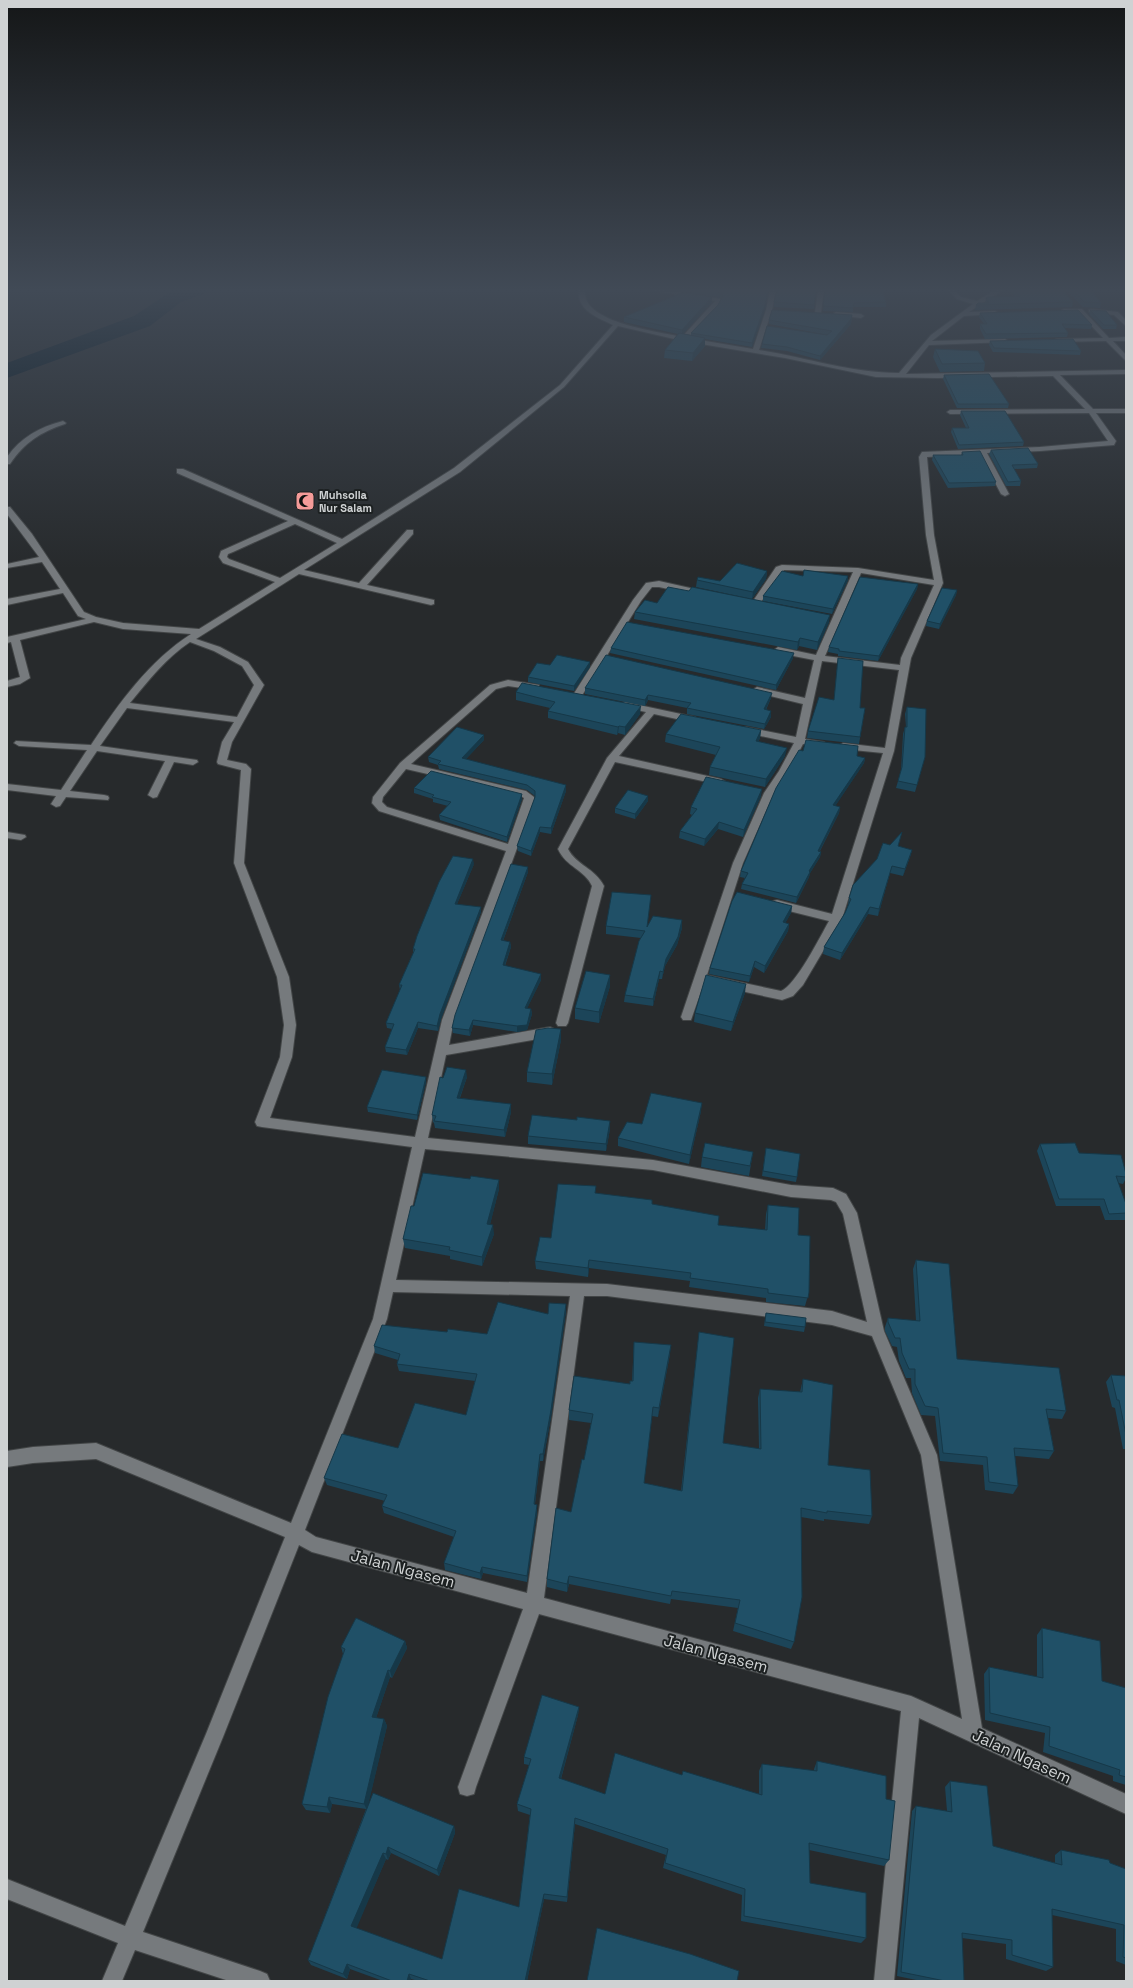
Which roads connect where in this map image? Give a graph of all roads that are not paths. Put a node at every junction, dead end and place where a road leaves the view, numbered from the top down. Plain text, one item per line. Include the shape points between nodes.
1 (565, 383) edge
2 (1064, 383) edge
3 (1126, 411) edge
4 (950, 412) dead end
5 (1092, 412) junction
6 (64, 424) dead end
7 (983, 452) junction
8 (7, 462) edge
9 (180, 470) dead end
10 (1005, 494) dead end
11 (7, 509) edge
12 (295, 521) junction
13 (410, 532) dead end
14 (342, 542) junction
15 (44, 559) junction
16 (7, 566) edge
17 (858, 570) junction
18 (298, 571) junction
19 (281, 581) junction
20 (939, 582) junction
21 (362, 585) junction
22 (65, 590) junction
23 (715, 596) edge
24 (733, 600) edge
25 (7, 602) edge
26 (431, 602) dead end
27 (93, 620) junction
28 (200, 632) junction
29 (11, 639) edge
30 (189, 639) junction
31 (765, 648) edge
32 (820, 658) junction
33 (905, 668) junction
34 (7, 684) edge
35 (748, 688) edge
36 (547, 689) edge
37 (562, 692) edge
38 (578, 695) junction
39 (593, 698) edge
40 (809, 702) junction
41 (615, 703) edge
42 (124, 704) junction
43 (652, 711) junction
44 (240, 720) junction
45 (707, 722) edge
46 (730, 727) edge
47 (800, 742) junction
48 (19, 743) dead end
49 (95, 748) junction
50 (889, 752) junction
51 (171, 758) junction
52 (612, 758) junction
53 (193, 762) dead end
54 (404, 764) junction
55 (730, 784) edge
56 (7, 787) edge
57 (63, 794) junction
58 (153, 795) dead end
59 (104, 798) dead end
60 (56, 804) dead end
61 (7, 835) edge
62 (21, 837) dead end
63 (512, 849) junction
64 (767, 901) edge
65 (836, 919) junction
66 (700, 978) junction
67 (687, 1017) dead end
68 (441, 1051) junction
69 (420, 1143) junction
70 (388, 1286) junction
71 (578, 1289) junction
72 (877, 1331) junction
73 (7, 1459) edge
74 (295, 1533) junction
75 (534, 1604) junction
76 (911, 1705) junction
77 (974, 1734) junction
78 (467, 1787) dead end
79 (1126, 1804) edge
80 (7, 1889) edge
81 (130, 1938) junction
82 (112, 1981) edge
83 (260, 1981) edge
84 (884, 1981) edge

1 - 14 street via 457,470
2 - 5 street
3 - 5 street
4 - 5 street
5 - 7 street via 1112,443
6 - 8 street via 43,429 32,435 19,444
7 - 10 street
7 - 20 street via 928,453 923,457 930,535
9 - 12 street
11 - 15 street
12 - 14 street
12 - 19 street via 230,550 223,557 226,561
13 - 21 street
14 - 18 street
15 - 16 street
15 - 22 street
17 - 20 street
17 - 24 street via 782,567 759,605
17 - 32 street via 833,618
18 - 19 street
18 - 21 street
19 - 28 street
20 - 33 street via 906,658
21 - 26 street
22 - 25 street
22 - 27 street via 81,614
23 - 38 street via 649,585 606,656
27 - 28 street
27 - 29 street
28 - 30 street
29 - 34 street via 25,678
30 - 42 street via 166,657
30 - 44 street via 245,664 259,685
31 - 32 street
32 - 33 street
32 - 40 street
33 - 50 street
35 - 40 street
36 - 54 street via 508,683 493,686
37 - 38 street
38 - 39 street
40 - 47 street
41 - 43 street
42 - 44 street
42 - 49 street
43 - 45 street
43 - 52 street
44 - 69 street via 226,742 222,762 246,769 239,862 283,977 290,1025 286,1057 262,1122
46 - 47 street
47 - 50 street
47 - 66 street via 784,771 765,792 738,863 732,892
48 - 49 street
49 - 51 street
49 - 57 street
50 - 65 street
51 - 53 street
51 - 58 street
52 - 55 street
52 - 68 street via 563,848 572,862 595,878 598,886 564,1026
54 - 63 street via 527,795 530,802
54 - 63 street via 378,797 377,803 384,808
56 - 57 street
57 - 59 street
57 - 60 street
61 - 62 street
63 - 68 street via 448,1020
64 - 65 street
65 - 66 street via 799,982 786,995
66 - 67 street
68 - 69 street
69 - 70 street
69 - 72 street via 653,1165 791,1191 833,1194 841,1198 850,1213
70 - 71 street
70 - 74 street via 380,1319
71 - 72 street via 607,1290 832,1318
71 - 75 street
72 - 77 street via 929,1455
73 - 74 street, Jalan Ngasem via 96,1451
74 - 75 street, Jalan Ngasem via 312,1544
74 - 81 street
75 - 76 street, Jalan Ngasem
75 - 78 street
76 - 77 street, Jalan Ngasem
76 - 84 street
77 - 79 street, Jalan Ngasem
80 - 81 street
81 - 82 street
81 - 83 street

